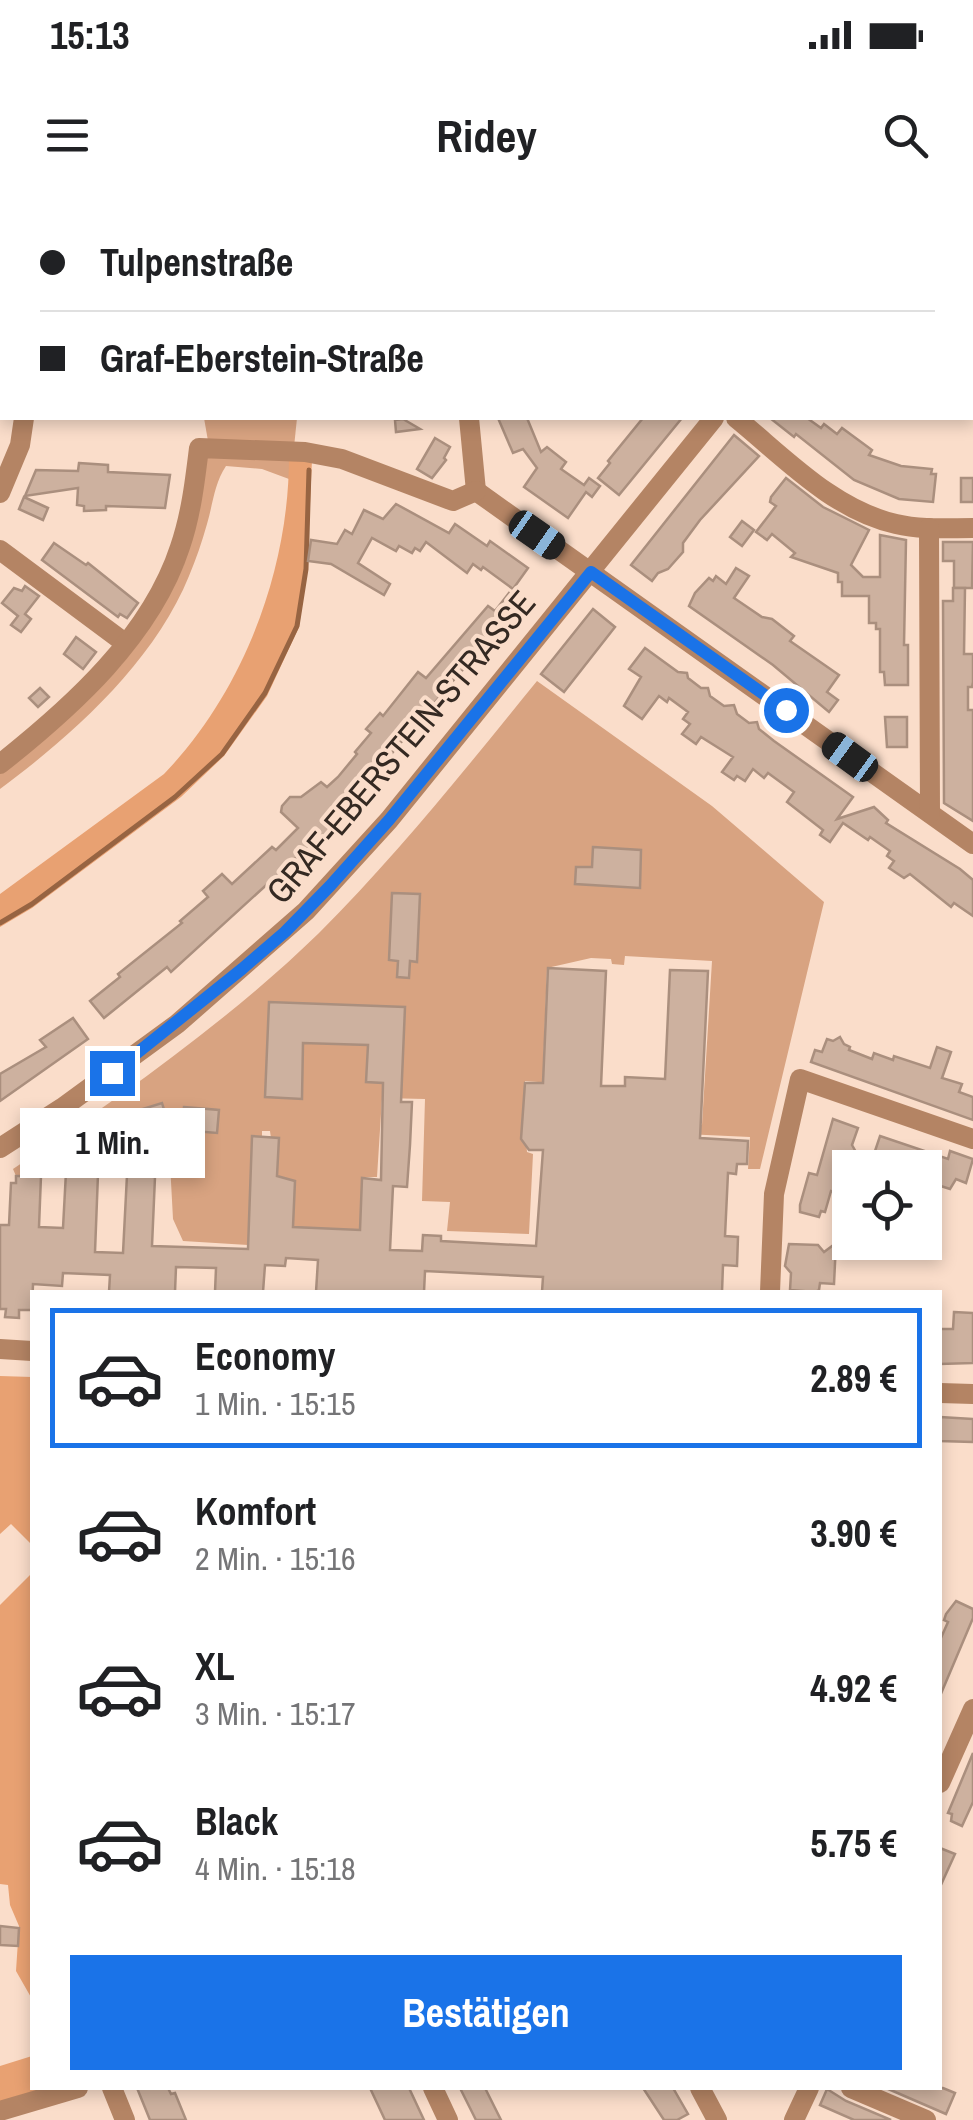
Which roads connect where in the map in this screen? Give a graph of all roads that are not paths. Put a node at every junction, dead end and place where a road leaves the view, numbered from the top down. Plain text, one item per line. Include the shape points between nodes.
1 (24, 420) edge
2 (469, 420) edge
3 (712, 420) edge
4 (739, 420) edge
5 (476, 492) junction
6 (0, 493) edge
7 (929, 528) junction
8 (973, 528) edge
9 (0, 550) edge
10 (591, 572) junction
11 (126, 643) junction
12 (0, 764) edge
13 (930, 813) junction
14 (973, 844) edge
15 (973, 1138) edge
16 (0, 1148) edge
17 (770, 1290) edge
18 (0, 1349) edge
19 (30, 1351) edge
20 (942, 1392) edge
21 (973, 1394) edge
22 (973, 1709) edge
23 (942, 1778) edge
24 (71, 2090) edge
25 (113, 2090) edge
26 (434, 2090) edge
27 (701, 2090) edge
28 (808, 2090) edge
29 (856, 2090) edge
30 (0, 2111) edge
31 (125, 2120) edge
32 (448, 2120) edge
33 (717, 2120) edge
34 (794, 2120) edge
35 (926, 2120) edge

1 - 6 street
2 - 5 street
3 - 10 street, GRAF-EBERSTEIN-STRASSE
4 - 7 street via 848,506
5 - 10 street
5 - 11 street via 453,502 342,459 199,448 181,545 164,586
7 - 8 street
7 - 13 street
9 - 11 street
10 - 13 street
10 - 16 street, GRAF-EBERSTEIN-STRASSE via 362,851 285,932 177,1024
11 - 12 street via 65,709
13 - 14 street
15 - 17 street via 800,1079 774,1194
18 - 19 street
20 - 21 street
22 - 23 street
24 - 30 street
25 - 31 street
26 - 32 street
27 - 33 street
28 - 34 street
29 - 35 street

